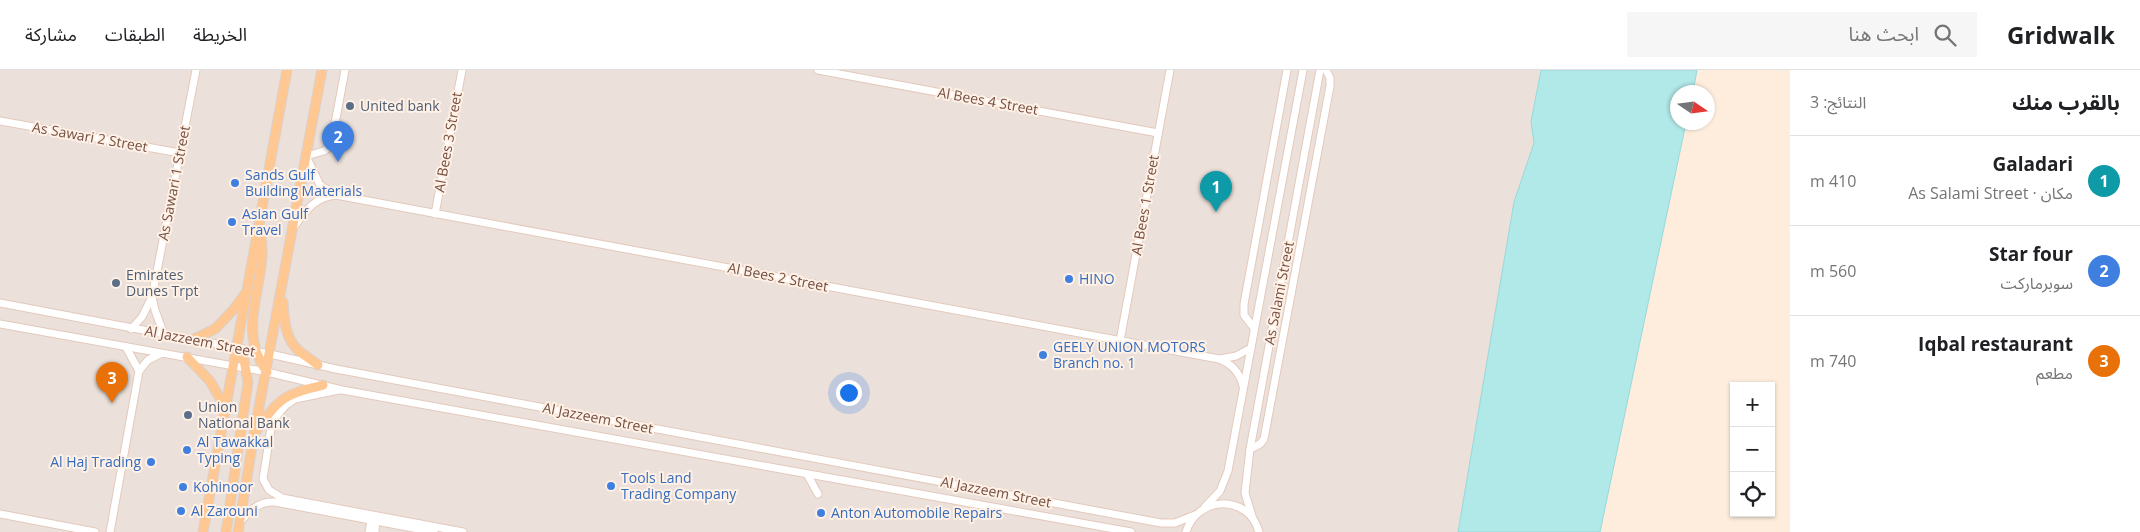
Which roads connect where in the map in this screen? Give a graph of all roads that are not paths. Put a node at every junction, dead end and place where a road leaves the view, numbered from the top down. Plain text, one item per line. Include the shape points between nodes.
1 (196, 70) edge
2 (287, 70) edge
3 (322, 70) edge
4 (345, 70) edge
5 (462, 70) edge
6 (818, 70) edge
7 (1170, 70) edge
8 (1287, 70) edge
9 (1303, 70) edge
10 (1320, 70) edge
11 (1326, 70) edge
12 (0, 120) edge
13 (1158, 133) junction
14 (180, 153) junction
15 (306, 156) junction
16 (336, 196) junction
17 (435, 214) junction
18 (258, 226) junction
19 (293, 228) junction
20 (281, 291) junction
21 (246, 292) junction
22 (152, 297) junction
23 (0, 303) edge
24 (0, 324) edge
25 (1254, 328) junction
26 (131, 329) junction
27 (164, 335) junction
28 (192, 340) junction
29 (1120, 341) junction
30 (126, 347) junction
31 (1251, 348) junction
32 (236, 349) junction
33 (256, 352) junction
34 (160, 354) junction
35 (270, 354) junction
36 (187, 357) junction
37 (1220, 359) junction
38 (318, 365) junction
39 (234, 366) junction
40 (246, 368) junction
41 (139, 371) junction
42 (267, 372) junction
43 (323, 385) junction
44 (1244, 386) junction
45 (342, 390) junction
46 (226, 409) junction
47 (254, 434) junction
48 (1250, 449) junction
49 (807, 474) junction
50 (818, 494) dead end
51 (1205, 507) junction
52 (0, 514) edge
53 (1195, 515) junction
54 (1252, 516) junction
55 (374, 519) junction
56 (240, 522) junction
57 (96, 532) edge
58 (110, 532) edge
59 (203, 532) edge
60 (226, 532) edge
61 (238, 532) edge
62 (369, 532) edge
63 (375, 532) edge
64 (434, 532) edge
65 (463, 532) edge
66 (1131, 532) edge
67 (1186, 532) edge
68 (1259, 532) edge

1 - 14 street, As Sawari 1 Street
2 - 18 main road
3 - 15 main road
4 - 15 street via 331,145 324,151
5 - 17 street, Al Bees 3 Street
6 - 13 street, Al Bees 4 Street
7 - 13 street, Al Bees 1 Street
8 - 25 street via 1244,304 1244,315
9 - 25 street, As Salami Street
10 - 48 street, As Salami Street
11 - 48 street via 1330,86 1264,439
12 - 14 street, As Sawari 2 Street
13 - 29 street, Al Bees 1 Street
14 - 22 street, As Sawari 1 Street
15 - 16 street via 320,185
15 - 19 main road
16 - 17 street, Al Bees 2 Street
16 - 19 street, Al Bees 2 Street via 323,197 312,204
17 - 29 street, Al Bees 2 Street
18 - 21 main road
18 - 33 main road via 263,245 252,325
19 - 20 main road
20 - 35 main road
20 - 38 main road via 291,342
21 - 28 main road via 215,329
21 - 32 main road
22 - 26 street, As Sawari 1 Street via 142,317
22 - 27 street, As Sawari 1 Street
23 - 26 street, Al Jazzeem Street
24 - 30 street, Al Jazzeem Street
25 - 31 street, As Salami Street
26 - 27 street, Al Jazzeem Street
27 - 28 street, Al Jazzeem Street
28 - 32 street, Al Jazzeem Street
29 - 37 street, Al Bees 2 Street
30 - 34 street, Al Jazzeem Street
30 - 41 street
31 - 37 street, Al Bees 2 Street via 1236,356
31 - 44 street, As Salami Street
32 - 33 street, Al Jazzeem Street
32 - 39 main road
32 - 40 main road
33 - 35 street, Al Jazzeem Street
33 - 42 main road
34 - 36 street, Al Jazzeem Street
34 - 41 street via 148,360
35 - 38 street, Al Jazzeem Street
35 - 42 main road
36 - 39 street, Al Jazzeem Street
36 - 46 main road via 210,381
37 - 44 street, Al Bees 2 Street via 1233,367
38 - 53 street, Al Jazzeem Street via 1161,523 1175,523
39 - 40 street, Al Jazzeem Street
39 - 46 main road
40 - 42 street, Al Jazzeem Street
40 - 60 main road via 246,406
41 - 58 street
42 - 43 street, Al Jazzeem Street
42 - 47 main road
43 - 45 street, Al Jazzeem Street
43 - 47 main road via 284,398
44 - 51 street, As Salami Street via 1226,478 1216,497
45 - 49 street, Al Jazzeem Street
45 - 55 street via 300,398 278,413 272,428 264,483 278,497
46 - 59 main road
47 - 56 main road
48 - 54 street, As Salami Street via 1246,493
49 - 50 street
49 - 66 street, Al Jazzeem Street
51 - 53 street, As Salami Street
51 - 54 street via 1217,503 1230,504
52 - 57 street
53 - 67 street
54 - 68 street, As Salami Street
55 - 56 street via 270,502 256,506
55 - 62 street
55 - 63 street
55 - 64 street
55 - 65 street
56 - 61 main road

